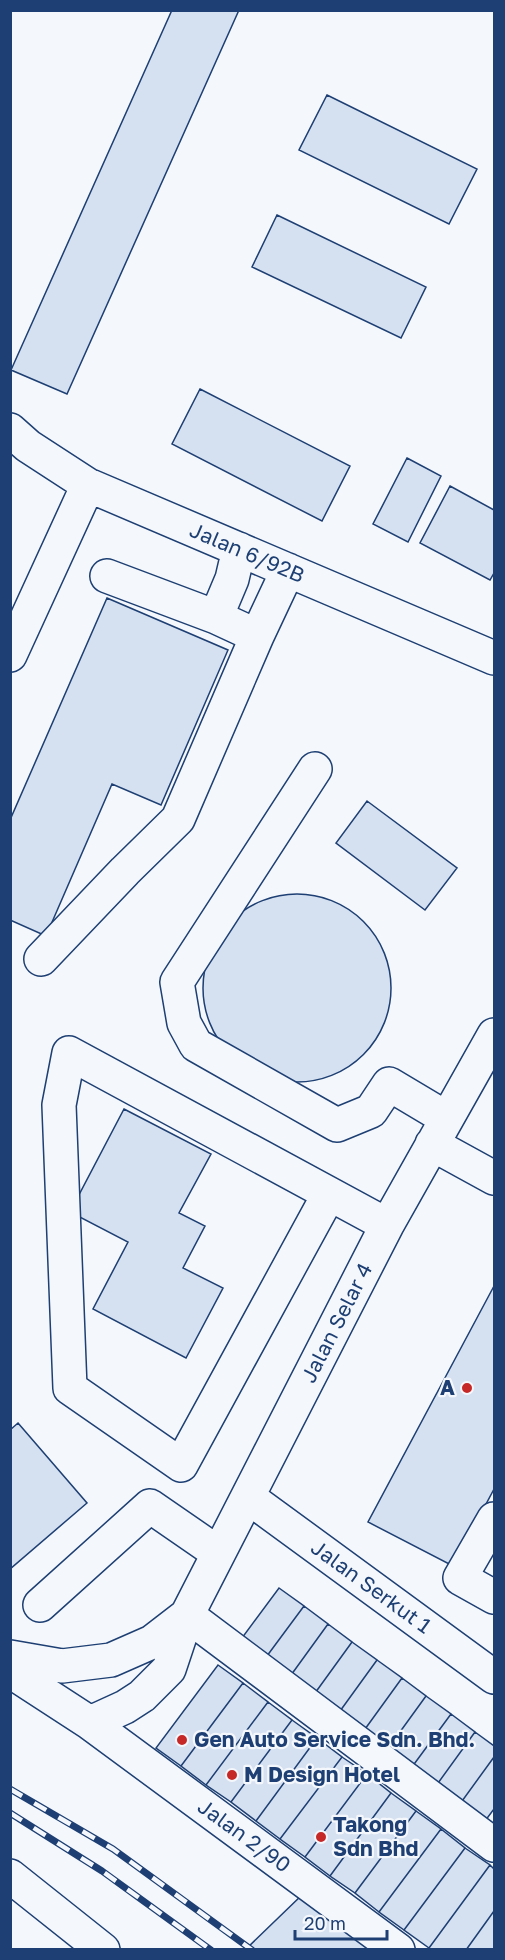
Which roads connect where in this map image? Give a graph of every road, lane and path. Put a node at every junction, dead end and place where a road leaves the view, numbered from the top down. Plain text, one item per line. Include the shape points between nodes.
1 (10, 430) edge
2 (88, 485) junction
3 (239, 549) junction
4 (288, 570) junction
5 (107, 576) dead end
6 (216, 617) junction
7 (257, 636) junction
8 (10, 655) edge
9 (495, 658) edge
10 (315, 769) dead end
11 (41, 959) dead end
12 (495, 1035) edge
13 (439, 1131) junction
14 (495, 1178) edge
15 (329, 1194) junction
16 (387, 1225) junction
17 (248, 1497) junction
18 (495, 1519) edge
19 (218, 1553) junction
20 (495, 1597) edge
21 (40, 1605) dead end
22 (187, 1614) junction
23 (10, 1657) edge
24 (10, 1671) edge
25 (495, 1677) edge
26 (90, 1722) junction
27 (495, 1845) edge
28 (10, 1876) edge
29 (103, 1950) edge
30 (398, 1950) edge

1 - 2 main road, Jalan 6/92B
2 - 3 main road, Jalan 6/92B
2 - 8 main road
3 - 4 main road, Jalan 6/92B
3 - 6 main road
4 - 7 main road
4 - 9 main road, Jalan 6/92B
5 - 6 main road
6 - 7 main road
7 - 11 main road via 178,819
10 - 13 main road via 177,982 184,1023 196,1046 337,1125 371,1111 389,1084
12 - 13 main road, Jalan Selar 4
13 - 14 main road
13 - 16 main road, Jalan Selar 4
15 - 15 main road via 69,1053 59,1105 70,1388 181,1465
15 - 16 main road
16 - 17 main road, Jalan Selar 4
17 - 19 main road, Jalan Selar 4
17 - 25 main road, Jalan Serkut 1
18 - 20 main road via 460,1578
19 - 21 main road via 150,1506
19 - 22 main road, Jalan Selar 4
22 - 23 main road, Jalan Selar 4 via 152,1642 111,1660 62,1666
22 - 26 main road, Jalan Selar 4 via 169,1669 125,1707
22 - 27 main road
24 - 26 main road, Jalan 2/90
26 - 30 main road, Jalan 2/90
28 - 29 main road

